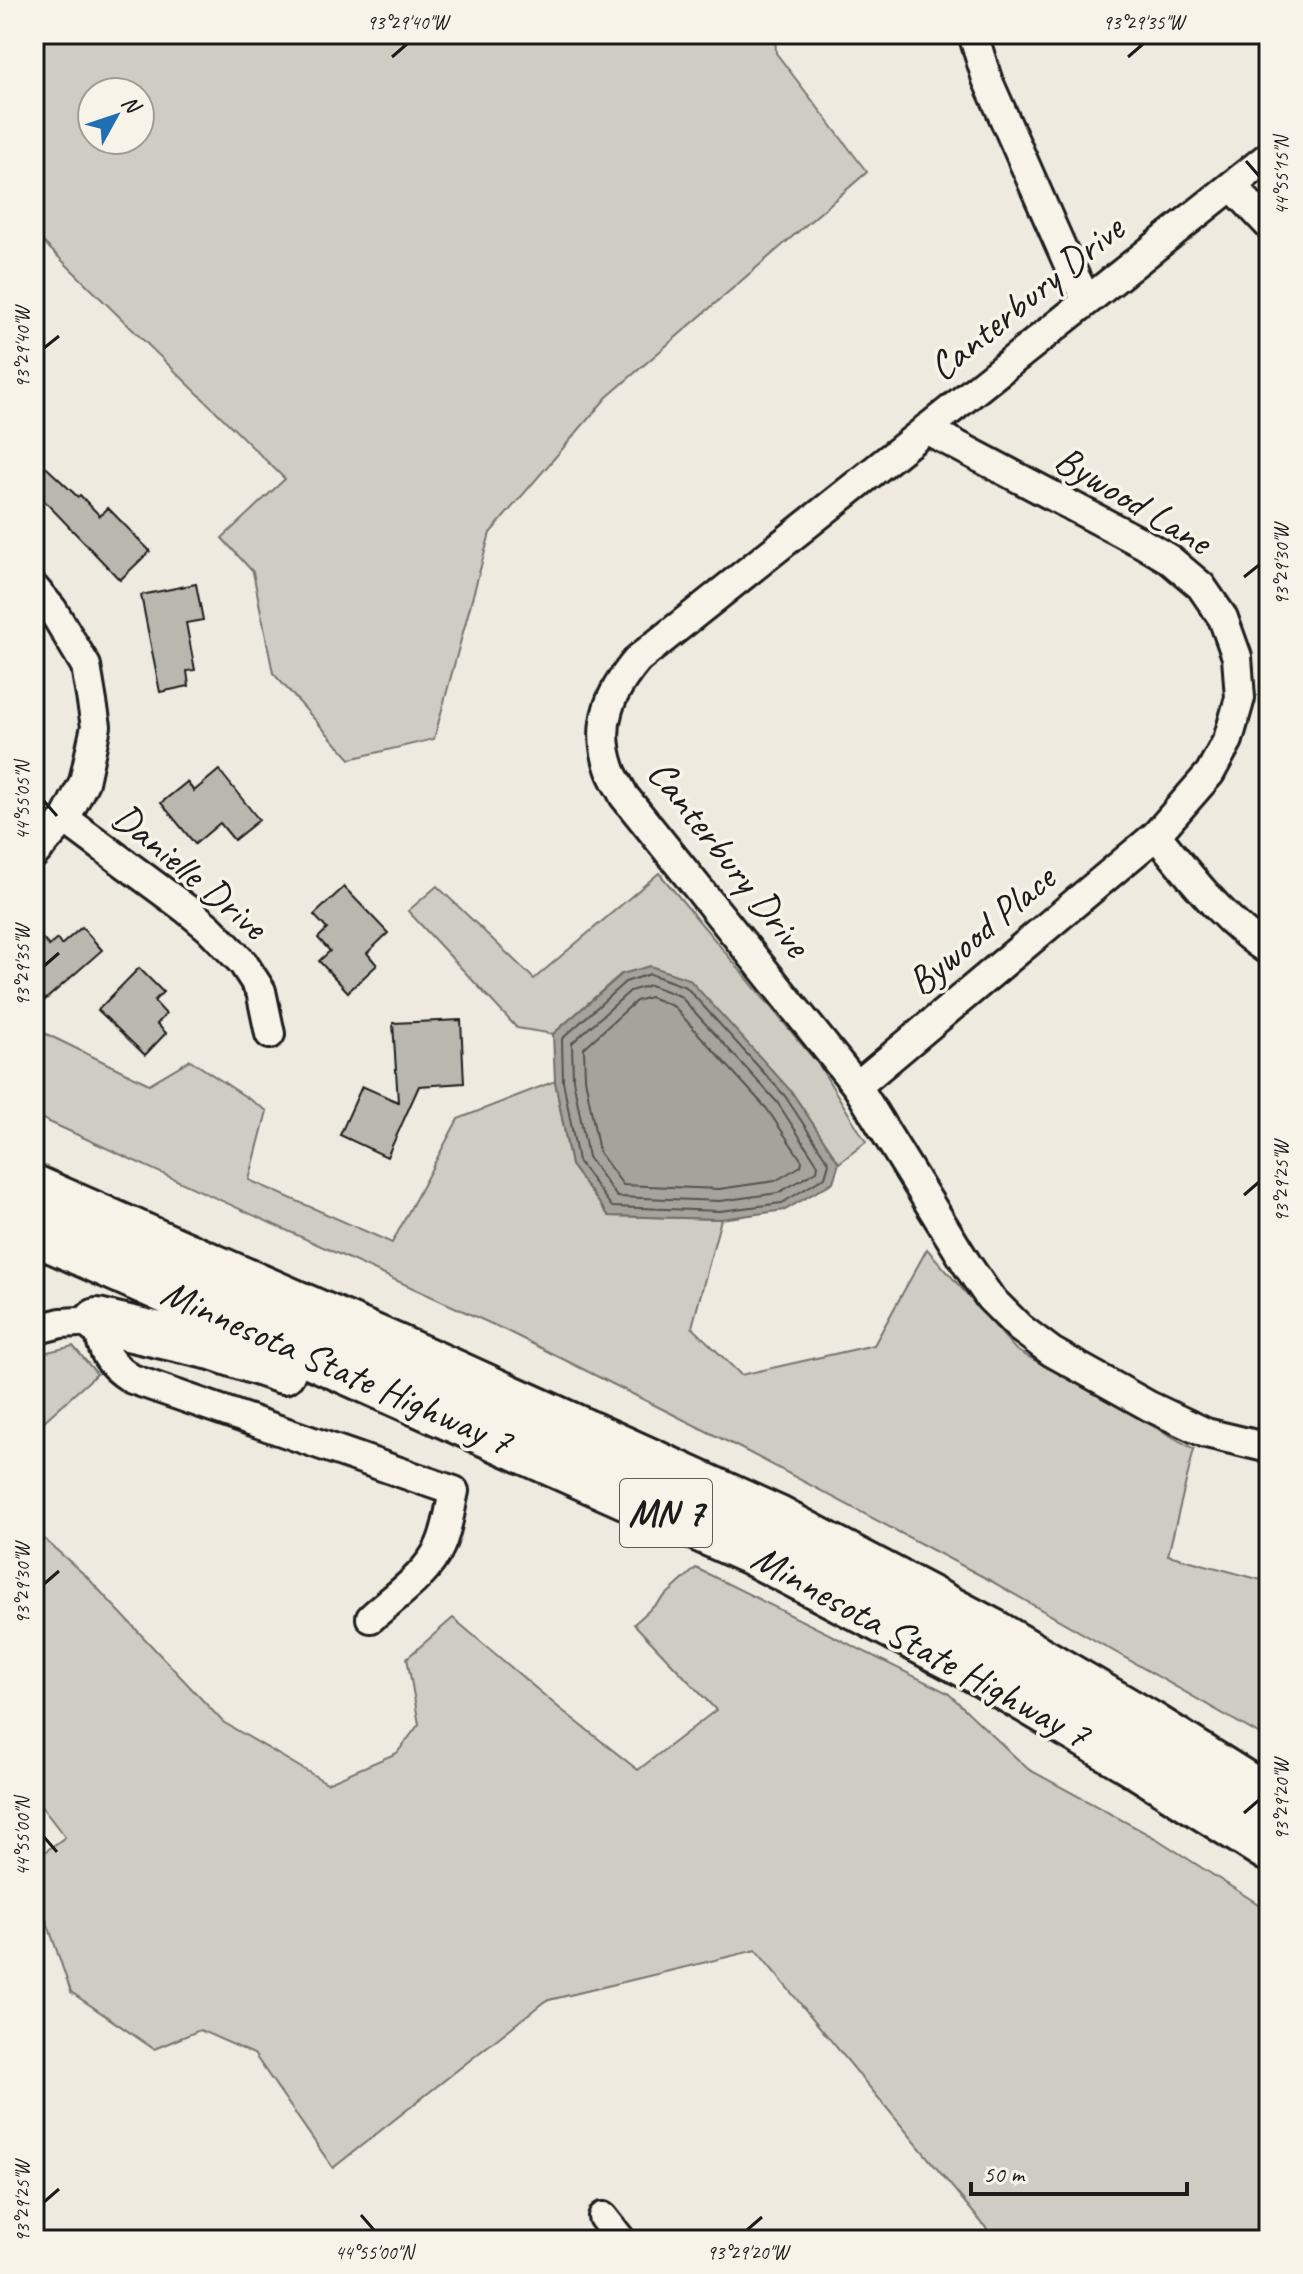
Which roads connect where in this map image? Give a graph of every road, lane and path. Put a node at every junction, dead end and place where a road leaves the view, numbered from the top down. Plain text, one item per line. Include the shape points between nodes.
1 (973, 34) edge
2 (1269, 156) edge
3 (1232, 186) junction
4 (1269, 225) edge
5 (1087, 301) junction
6 (926, 429) junction
7 (34, 588) edge
8 (65, 819) junction
9 (1156, 835) junction
10 (34, 854) edge
11 (1269, 951) edge
12 (270, 1034) dead end
13 (857, 1086) junction
14 (34, 1188) edge
15 (34, 1232) edge
16 (97, 1321) junction
17 (34, 1330) edge
18 (436, 1411) junction
19 (1269, 1448) edge
20 (371, 1618) dead end
21 (1269, 1799) edge
22 (1269, 1849) edge
23 (603, 2217) dead end
24 (621, 2240) edge

1 - 5 street via 987,79
2 - 3 street, Canterbury Drive
3 - 4 street
3 - 5 street, Canterbury Drive
5 - 6 street, Canterbury Drive
6 - 9 street, Bywood Lane via 1169,559 1201,586 1223,618 1237,657 1240,698 1228,740 1210,773
6 - 13 street, Canterbury Drive via 638,659 606,709 610,768 624,796
7 - 8 street via 86,666 96,726 84,782
8 - 10 street
8 - 12 street, Danielle Drive via 185,908 243,963 261,991
9 - 11 street via 1219,910
9 - 13 street, Bywood Place
13 - 19 street, Canterbury Drive via 968,1266 1020,1328 1052,1352 1206,1433
14 - 21 main road, Minnesota State Highway 7 / MN 7 via 776,1518 993,1632
15 - 18 main road, Minnesota State Highway 7 / MN 7
16 - 17 street
16 - 18 main road via 212,1347 400,1413
16 - 20 street via 105,1355 132,1379 454,1491 448,1525 427,1567
18 - 22 main road, Minnesota State Highway 7 / MN 7 via 753,1553 959,1661
23 - 24 street

